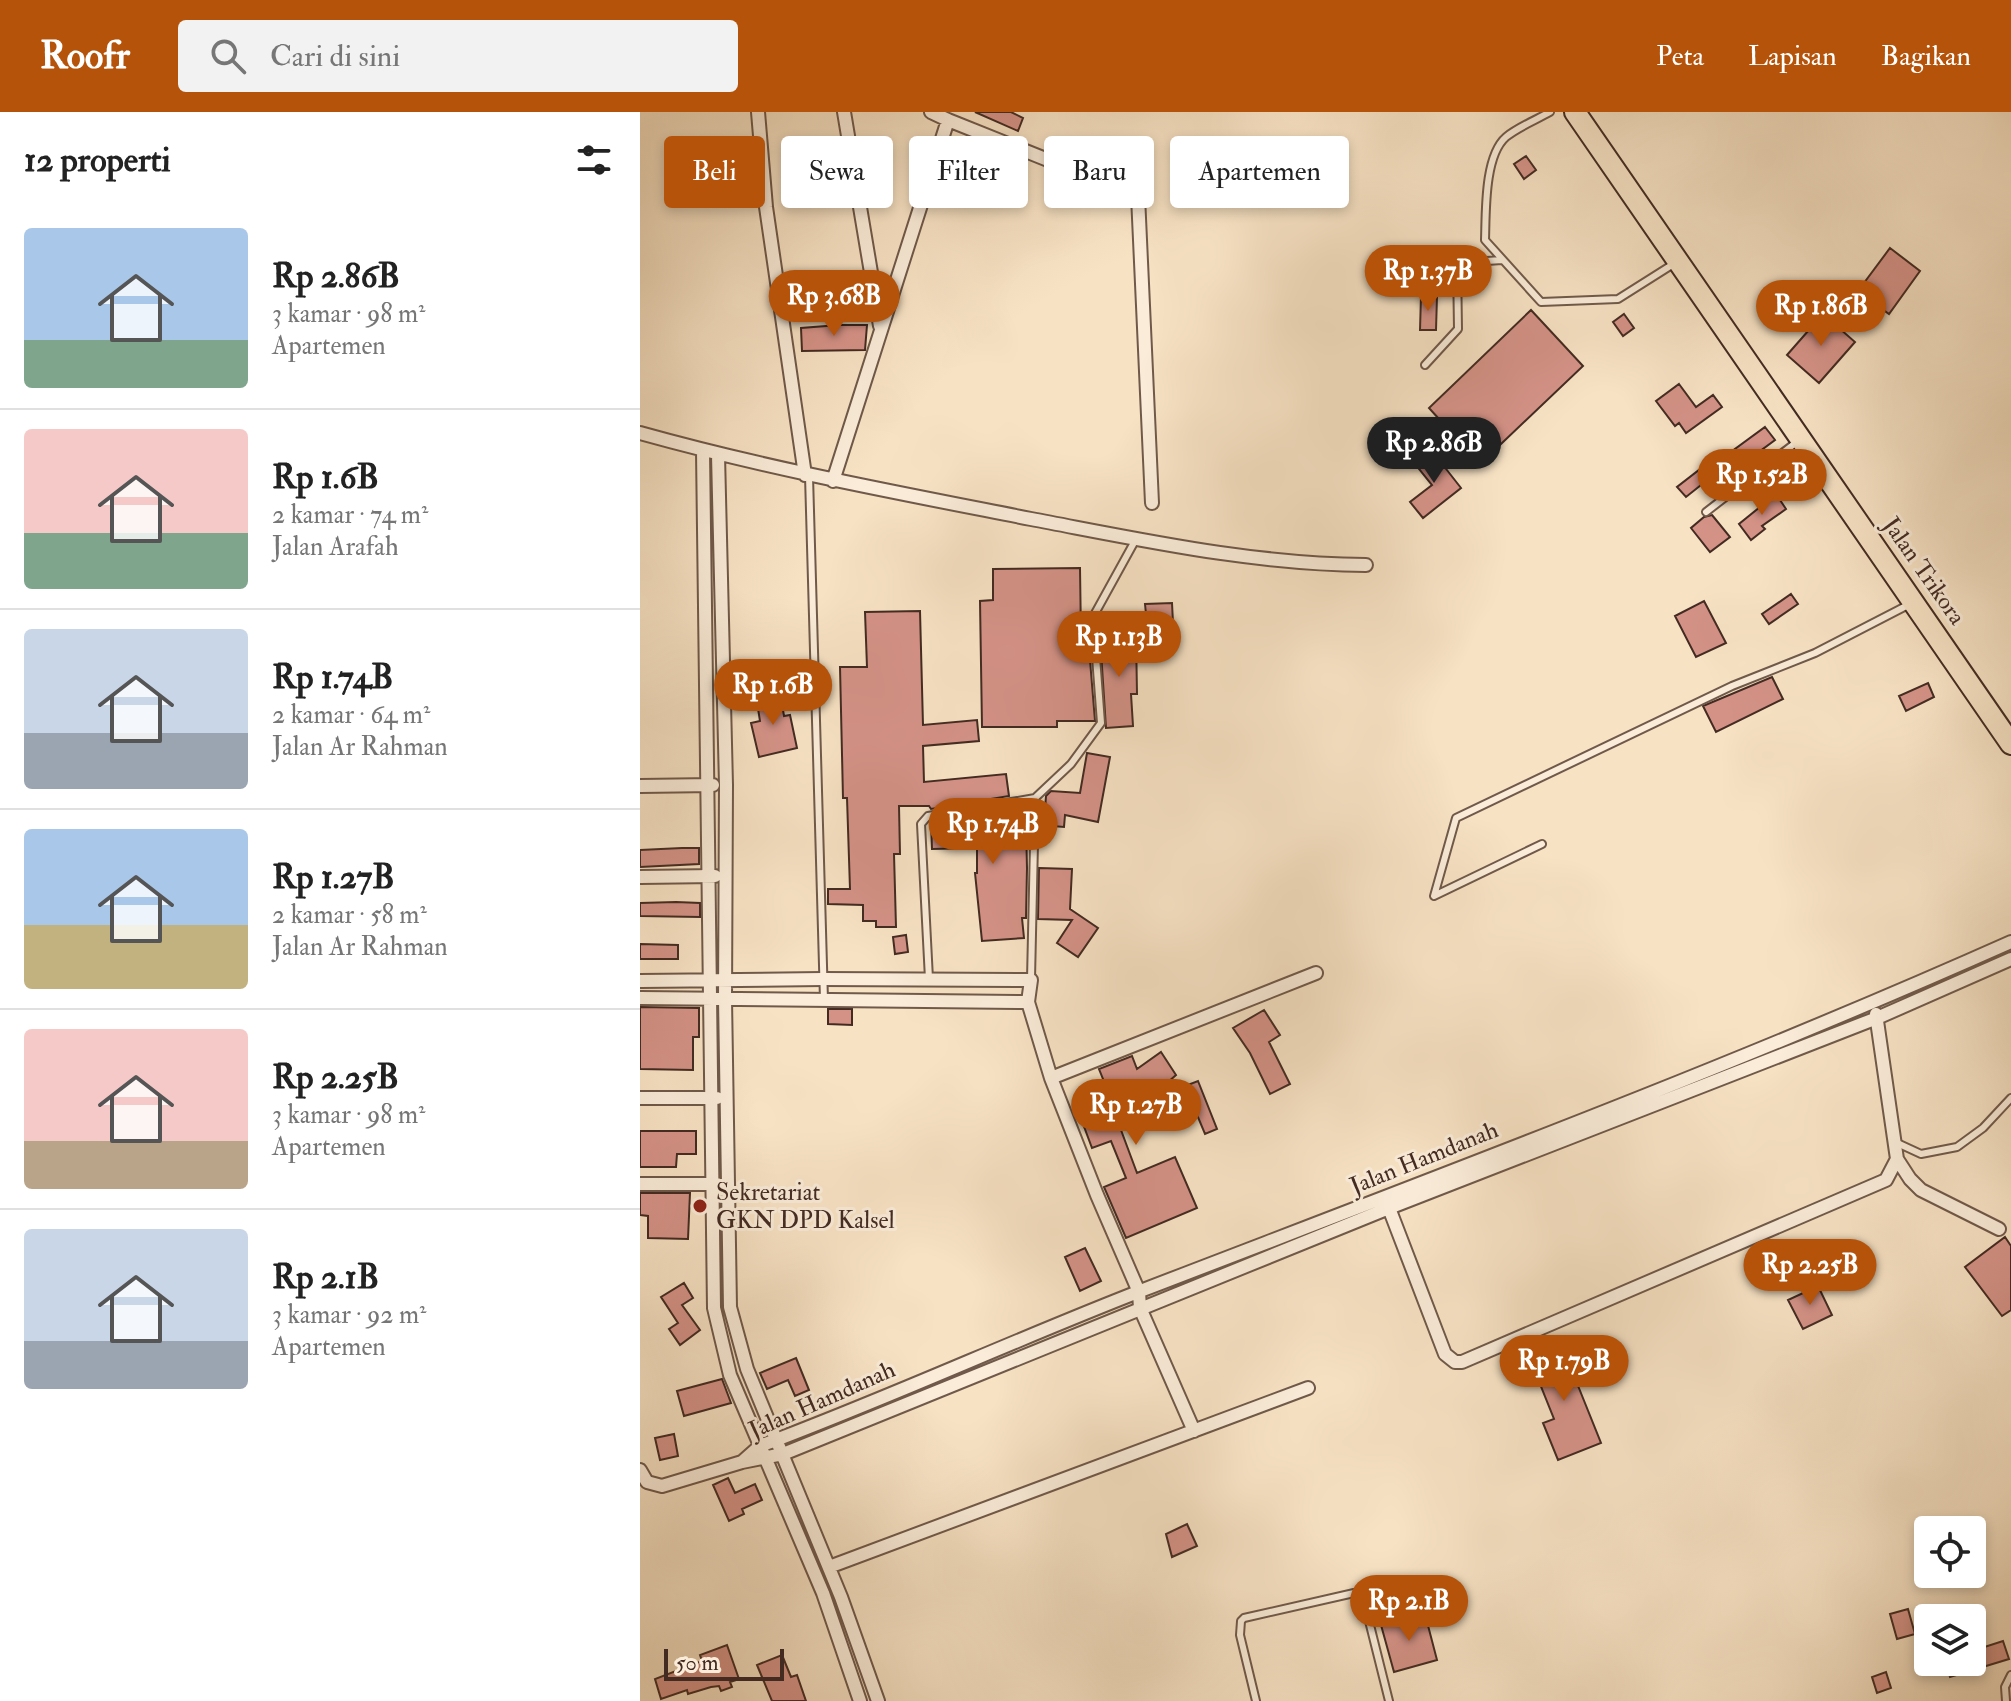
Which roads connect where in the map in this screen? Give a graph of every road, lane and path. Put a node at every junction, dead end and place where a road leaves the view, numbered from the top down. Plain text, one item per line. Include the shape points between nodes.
1 (758, 112) edge
2 (844, 112) edge
3 (931, 112) edge
4 (1550, 112) edge
5 (1575, 112) edge
6 (948, 120) junction
7 (1502, 260) junction
8 (1678, 261) junction
9 (881, 330) junction
10 (1425, 365) dead end
11 (640, 433) edge
12 (1801, 439) junction
13 (703, 451) junction
14 (718, 455) junction
15 (807, 476) junction
16 (833, 481) junction
17 (1152, 503) dead end
18 (1706, 512) dead end
19 (1136, 539) junction
20 (1366, 565) dead end
21 (1914, 603) junction
22 (2011, 744) edge
23 (726, 785) junction
24 (640, 786) edge
25 (708, 786) junction
26 (1035, 798) junction
27 (1542, 844) dead end
28 (726, 875) junction
29 (710, 876) junction
30 (640, 877) edge
31 (2011, 942) edge
32 (2011, 959) edge
33 (1316, 973) dead end
34 (823, 979) junction
35 (884, 979) junction
36 (929, 979) junction
37 (1031, 980) junction
38 (640, 981) edge
39 (710, 981) junction
40 (727, 981) junction
41 (640, 998) edge
42 (710, 998) junction
43 (725, 999) junction
44 (824, 1000) junction
45 (888, 1001) junction
46 (1028, 1002) junction
47 (1871, 1004) junction
48 (1877, 1018) junction
49 (1051, 1078) junction
50 (640, 1098) edge
51 (712, 1098) junction
52 (2011, 1098) edge
53 (728, 1099) junction
54 (1895, 1142) junction
55 (1897, 1159) junction
56 (640, 1184) edge
57 (712, 1184) junction
58 (728, 1184) junction
59 (1389, 1208) junction
60 (1999, 1229) dead end
61 (1139, 1292) junction
62 (1140, 1308) junction
63 (1308, 1388) dead end
64 (1194, 1431) junction
65 (777, 1440) junction
66 (760, 1446) junction
67 (783, 1454) junction
68 (766, 1459) junction
69 (742, 1462) junction
70 (640, 1472) edge
71 (829, 1567) junction
72 (2011, 1675) edge
73 (860, 1701) edge
74 (878, 1701) edge
75 (1256, 1701) edge
76 (1389, 1701) edge
77 (2006, 1701) edge

1 - 15 street via 766,207
2 - 9 street
3 - 6 street
4 - 7 lane via 1505,138 1496,152 1486,193 1485,240
5 - 8 main road, Jalan Trikora
6 - 9 street
6 - 17 street via 1138,196
7 - 8 lane via 1541,302 1618,299
7 - 10 lane via 1457,263 1458,329
8 - 12 main road, Jalan Trikora
9 - 16 street
11 - 13 street
12 - 18 lane
12 - 21 main road, Jalan Trikora
13 - 14 street
13 - 25 street
14 - 15 street
14 - 23 street
15 - 16 street
15 - 34 lane
16 - 19 street
19 - 20 street via 1253,559
19 - 26 lane via 1093,617 1101,723 1071,764
21 - 22 main road, Jalan Trikora
21 - 27 lane via 1456,818 1434,896
23 - 25 street
23 - 28 street
24 - 25 street
25 - 29 street
26 - 36 lane via 928,816 921,824
26 - 37 lane
28 - 29 street
28 - 40 street
29 - 30 street
29 - 39 street
31 - 47 street, Jalan Hamdanah
32 - 48 street, Jalan Hamdanah
33 - 49 street
34 - 35 street
34 - 40 street
34 - 44 lane
35 - 36 street
35 - 45 street
36 - 37 street
37 - 46 street
38 - 39 street
39 - 40 street
39 - 42 street
40 - 43 street
41 - 42 street
42 - 43 street
42 - 51 street
43 - 44 street
43 - 53 street
44 - 45 street
45 - 46 street
46 - 49 street
47 - 48 street
47 - 61 street, Jalan Hamdanah
48 - 54 street
48 - 59 street, Jalan Hamdanah
49 - 61 street
50 - 51 street
51 - 53 street
51 - 57 street
52 - 54 lane via 1957,1147 1921,1154
53 - 58 street
54 - 55 street
55 - 59 street via 1886,1180 1462,1362 1445,1354
55 - 60 street via 1921,1190
56 - 57 street
57 - 58 street
57 - 66 street via 714,1308 730,1375
58 - 65 street via 730,1307 747,1369
59 - 62 street, Jalan Hamdanah
61 - 62 street
61 - 65 street, Jalan Hamdanah
62 - 64 street
62 - 67 street, Jalan Hamdanah
63 - 64 street
64 - 71 street
65 - 66 street, Jalan Hamdanah
65 - 67 street
66 - 68 street
66 - 69 street, Jalan Hamdanah
67 - 68 street, Jalan Hamdanah
67 - 71 street
68 - 69 street, Jalan Hamdanah
68 - 73 street via 823,1593
69 - 70 street via 662,1486 647,1482
71 - 74 street
72 - 77 lane
75 - 76 lane via 1241,1621 1354,1593 1363,1597

